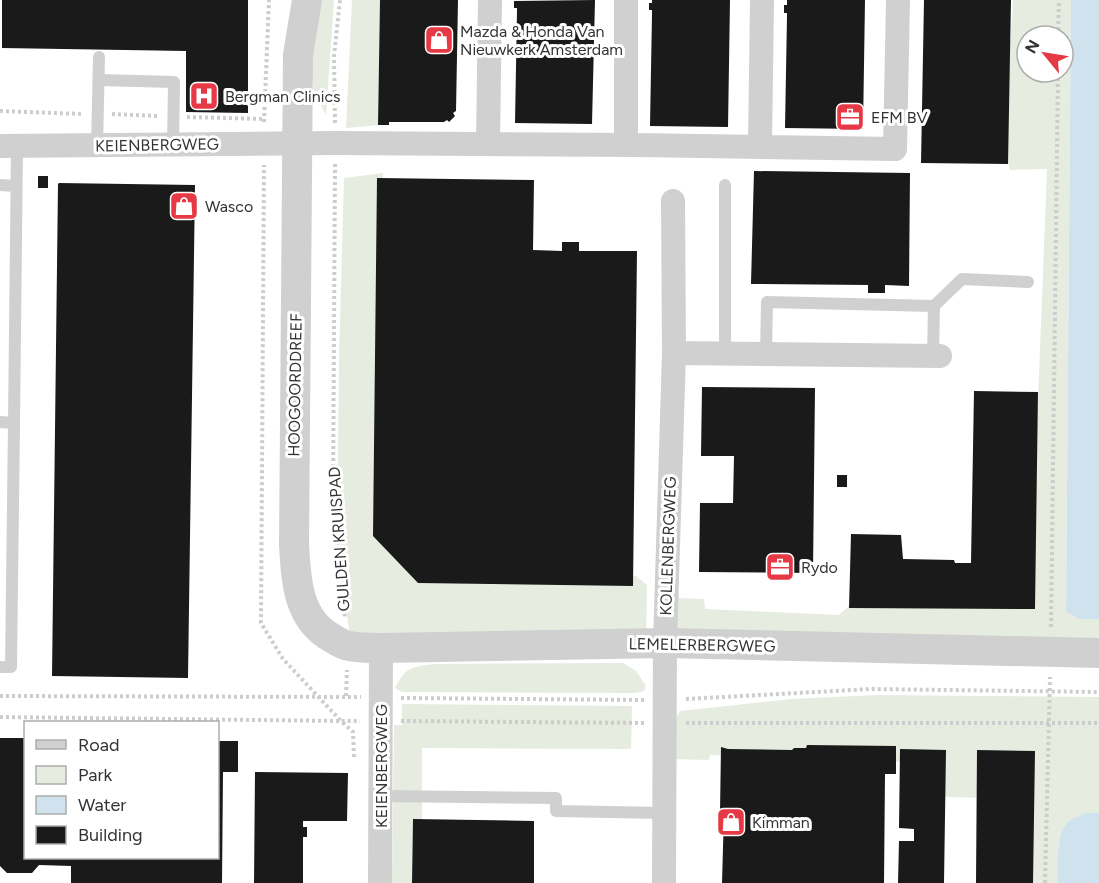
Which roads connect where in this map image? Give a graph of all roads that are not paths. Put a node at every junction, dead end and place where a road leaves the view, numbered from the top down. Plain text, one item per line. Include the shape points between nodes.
1 (290, 0) edge
2 (307, 0) edge
3 (490, 0) edge
4 (626, 0) edge
5 (762, 0) edge
6 (898, 0) edge
7 (298, 55) junction
8 (99, 57) dead end
9 (99, 80) junction
10 (298, 143) junction
11 (488, 144) junction
12 (173, 145) junction
13 (626, 145) junction
14 (97, 146) junction
15 (8, 147) edge
16 (760, 147) junction
17 (0, 185) edge
18 (725, 185) dead end
19 (15, 186) junction
20 (673, 201) dead end
21 (1029, 282) dead end
22 (934, 306) junction
23 (674, 353) junction
24 (724, 353) junction
25 (766, 354) junction
26 (936, 356) joint
27 (0, 422) edge
28 (14, 423) junction
29 (313, 623) joint
30 (665, 643) junction
31 (381, 648) junction
32 (1099, 652) edge
33 (0, 667) edge
34 (381, 796) junction
35 (665, 813) junction
36 (380, 883) edge
37 (664, 883) edge

1 - 7 street, HOOGOORDDREEF
2 - 7 street, HOOGOORDDREEF
3 - 11 street
4 - 13 street
5 - 16 street
6 - 16 street via 895,149
7 - 10 street, HOOGOORDDREEF
8 - 9 lane
9 - 12 lane via 174,82
9 - 14 lane
10 - 11 street
10 - 12 street, KEIENBERGWEG
10 - 29 street, HOOGOORDDREEF via 294,543 296,580 302,604
11 - 13 street
12 - 14 street, KEIENBERGWEG
13 - 16 street
14 - 15 street, KEIENBERGWEG
15 - 19 lane, KEIENBERGWEG
17 - 19 lane
18 - 24 lane
19 - 28 lane, KEIENBERGWEG
20 - 23 street, KOLLENBERGWEG
21 - 22 lane via 962,279
22 - 25 lane via 767,302
22 - 26 lane
23 - 24 street
23 - 30 street, KOLLENBERGWEG
24 - 25 street
25 - 26 street
27 - 28 lane
28 - 33 lane, KEIENBERGWEG via 11,667
29 - 31 street, LEMELERBERGWEG via 347,646
30 - 31 street, LEMELERBERGWEG
30 - 32 street, LEMELERBERGWEG
30 - 35 street, KOLLENBERGWEG
31 - 34 street, KEIENBERGWEG
34 - 35 lane via 556,798 556,811
34 - 36 street, KEIENBERGWEG
35 - 37 street, KOLLENBERGWEG

